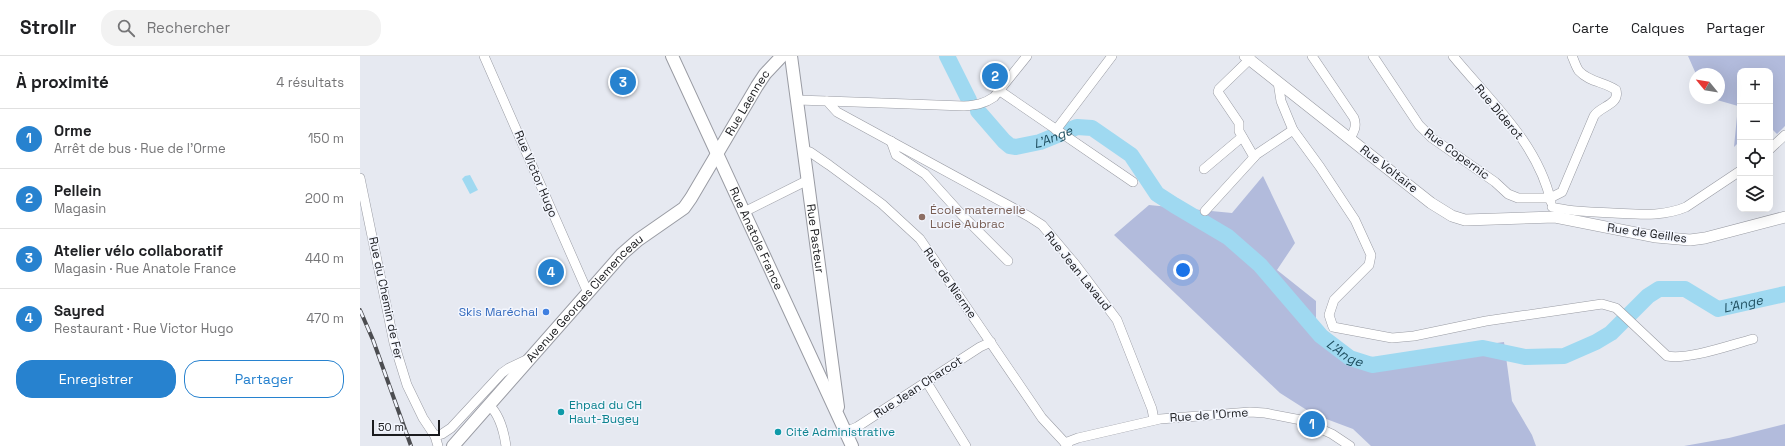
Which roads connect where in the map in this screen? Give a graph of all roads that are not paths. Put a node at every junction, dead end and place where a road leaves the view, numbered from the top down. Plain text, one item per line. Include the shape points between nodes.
1 (484, 56) edge
2 (672, 56) edge
3 (782, 56) edge
4 (791, 56) edge
5 (1027, 56) edge
6 (1112, 56) edge
7 (1312, 56) edge
8 (1373, 56) edge
9 (1453, 56) edge
10 (1572, 56) edge
11 (1248, 57) edge
12 (1278, 82) junction
13 (1000, 90) junction
14 (797, 100) junction
15 (827, 101) junction
16 (1056, 130) junction
17 (1293, 130) junction
18 (1785, 135) edge
19 (1242, 137) junction
20 (1350, 138) junction
21 (891, 141) junction
22 (1773, 146) edge
23 (804, 150) junction
24 (717, 154) junction
25 (1254, 157) junction
26 (1204, 169) dead end
27 (1737, 173) edge
28 (360, 178) edge
29 (808, 180) junction
30 (1133, 182) dead end
31 (1552, 207) junction
32 (1205, 211) dead end
33 (744, 212) junction
34 (1785, 217) edge
35 (1008, 261) dead end
36 (588, 293) junction
37 (1754, 339) dead end
38 (991, 342) junction
39 (529, 359) junction
40 (926, 381) junction
41 (489, 405) junction
42 (840, 420) junction
43 (1154, 420) junction
44 (845, 432) junction
45 (435, 436) junction
46 (1066, 445) edge
47 (438, 446) edge
48 (453, 446) edge
49 (506, 446) edge
50 (852, 446) edge
51 (966, 446) edge
52 (1350, 446) edge

1 - 36 street, Rue Victor Hugo
2 - 24 main road, Rue Anatole France
3 - 24 main road, Rue Laennec via 765,74
4 - 14 main road, Rue Pasteur
5 - 13 street
6 - 16 street
7 - 20 street via 1354,118 1355,129
8 - 31 street, Rue Copernic via 1419,125 1432,138 1508,194
9 - 31 street, Rue Diderot via 1517,130 1536,162
10 - 31 street via 1579,70 1589,78 1610,86 1617,94 1614,102 1596,112 1565,189 1558,195
11 - 12 street, Rue Voltaire
11 - 19 street via 1218,92 1239,123
12 - 17 street via 1281,101
12 - 20 street, Rue Voltaire
13 - 15 street via 983,103 964,106
13 - 16 street
14 - 15 street
14 - 23 main road, Rue Pasteur
15 - 21 street, Rue Jean Lavaud via 837,112
16 - 30 street
17 - 25 street
17 - 37 street via 1355,220 1372,255 1369,265 1334,300 1329,315 1333,327 1392,338 1602,304 1610,305 1631,321 1667,356 1693,354
18 - 22 street
19 - 25 street
19 - 26 street
20 - 31 street, Rue Voltaire via 1452,216 1465,220
21 - 35 street via 896,155 925,174
21 - 43 street, Rue Jean Lavaud via 1042,225 1117,320
23 - 29 main road, Rue Pasteur
23 - 38 street, Rue de Nierme via 882,204 920,239
24 - 33 main road, Rue Anatole France
24 - 36 main road, Avenue Georges Clemenceau via 684,208 622,254
25 - 32 street
27 - 31 street, Rue Copernic via 1676,211 1648,214 1568,211
28 - 45 street, Rue du Chemin de Fer via 399,361 407,385
29 - 33 street
29 - 42 main road, Rue Pasteur
31 - 34 street, Rue de Geilles via 1656,237 1690,240
33 - 42 main road, Rue Anatole France
36 - 39 main road, Avenue Georges Clemenceau
38 - 40 street, Rue Jean Charcot
38 - 46 street, Rue de Nierme via 1042,418
39 - 41 main road, Avenue Georges Clemenceau
39 - 45 street via 502,373 451,428
40 - 44 street, Rue Jean Charcot
40 - 51 street
41 - 48 main road, Avenue Georges Clemenceau
41 - 49 street via 500,421
42 - 44 main road
43 - 46 street, Rue de l'Orme via 1078,438
43 - 52 street, Rue de l'Orme via 1265,412 1312,424
44 - 50 main road
45 - 47 street, Rue du Chemin de Fer

